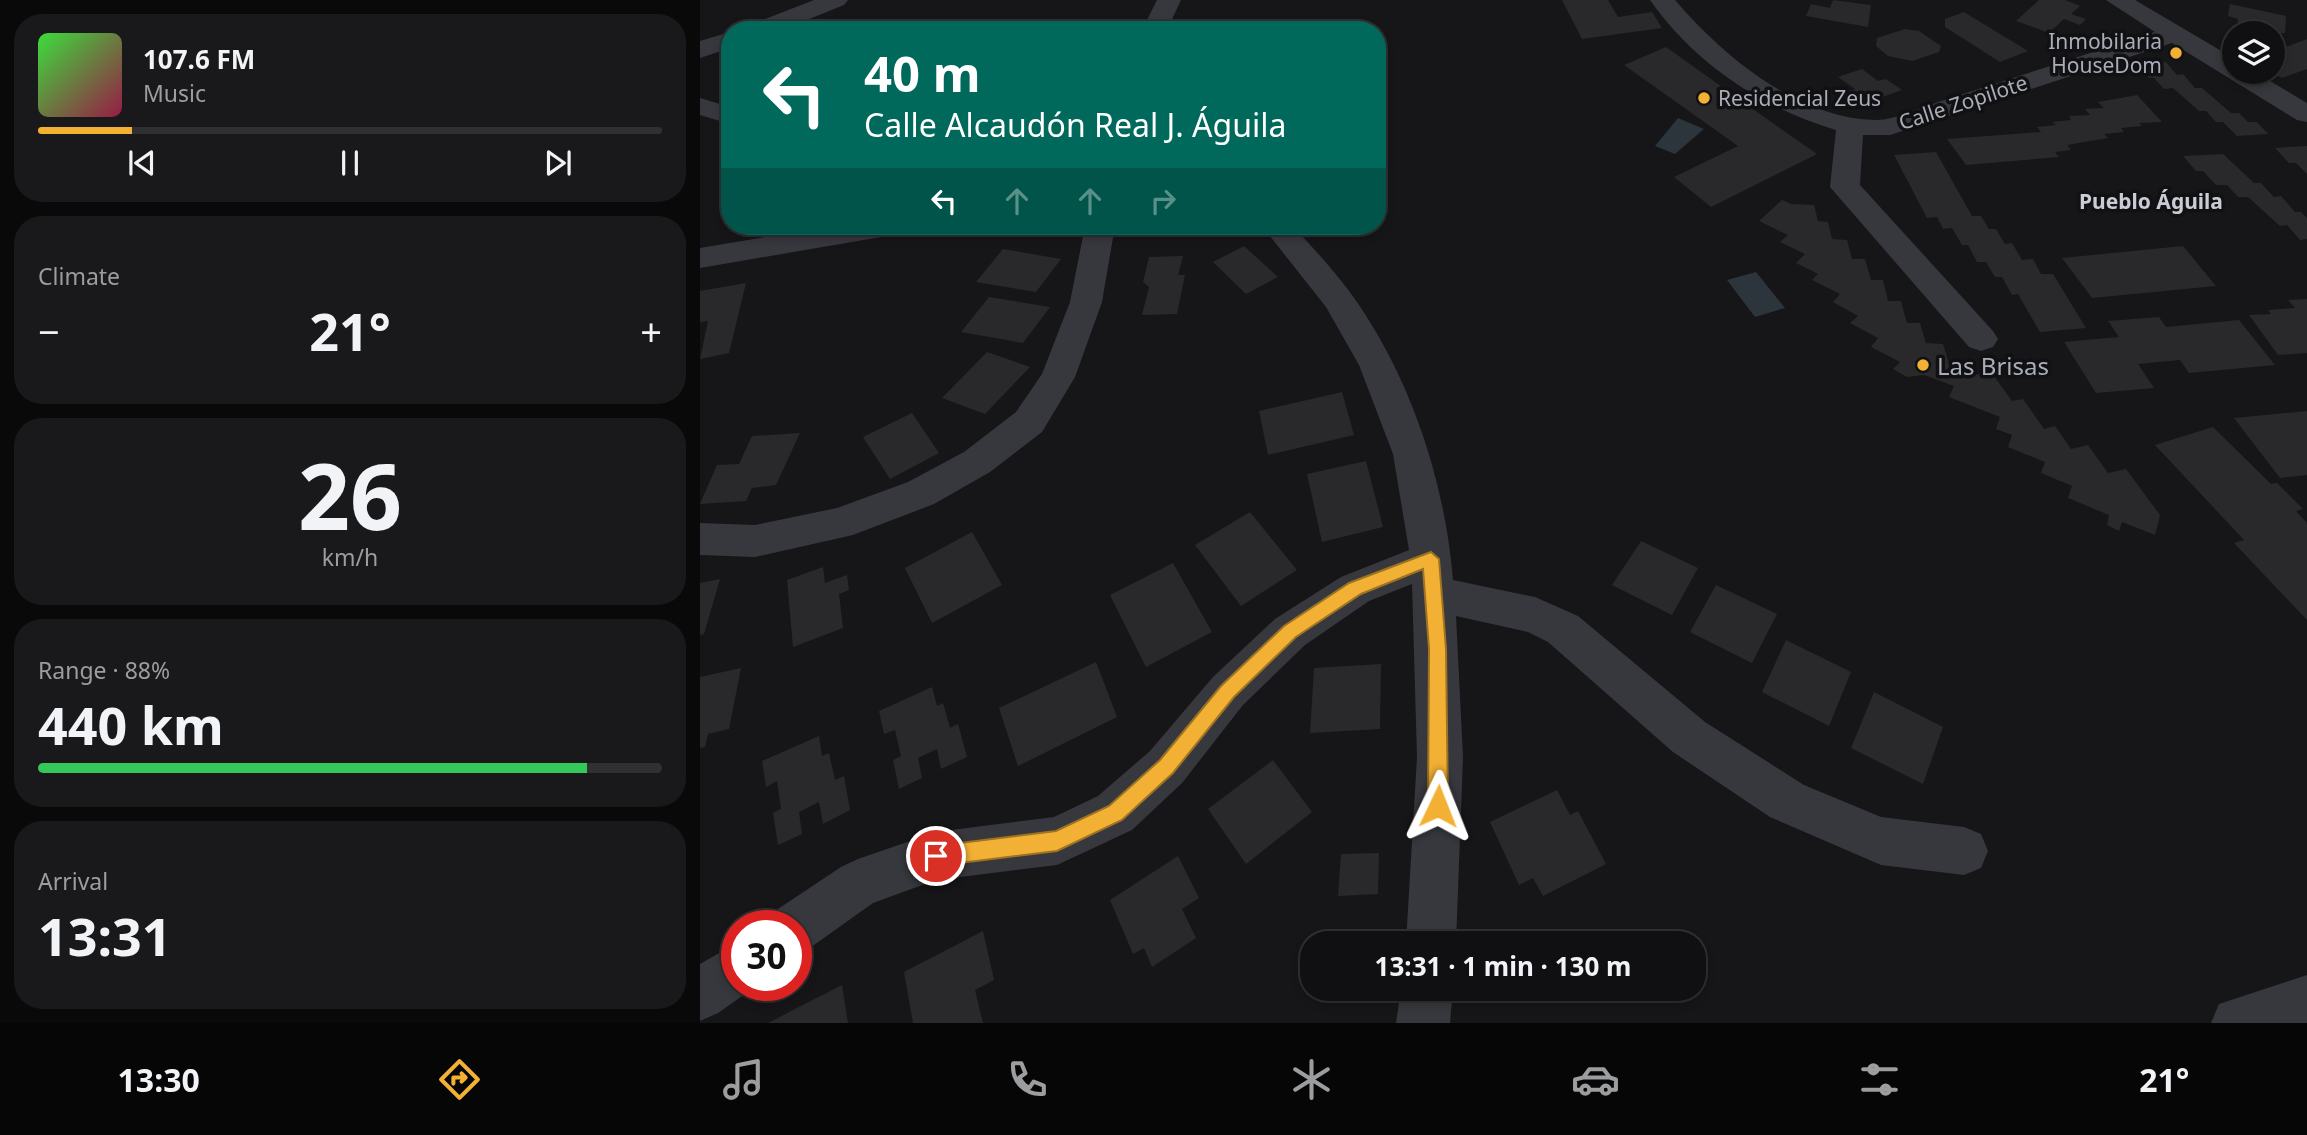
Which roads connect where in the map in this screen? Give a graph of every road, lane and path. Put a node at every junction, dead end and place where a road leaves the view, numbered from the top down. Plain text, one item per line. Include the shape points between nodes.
1 (835, 0) edge
2 (1168, 0) edge
3 (1662, 0) edge
4 (2118, 0) edge
5 (782, 21) edge
6 (1158, 21) edge
7 (2175, 34) junction
8 (721, 43) edge
9 (700, 50) edge
10 (2222, 63) edge
11 (2257, 84) edge
12 (700, 106) edge
13 (721, 113) edge
14 (2307, 114) edge
15 (1850, 128) junction
16 (818, 235) edge
17 (1098, 235) edge
18 (1284, 235) edge
19 (700, 258) edge
20 (1981, 340) dead end
21 (700, 539) edge
22 (1432, 576) junction
23 (1964, 851) dead end
24 (812, 916) edge
25 (1433, 931) edge
26 (721, 980) edge
27 (700, 995) edge
28 (1426, 1001) edge
29 (2307, 1001) edge
30 (1423, 1023) edge
31 (2238, 1023) edge

1 - 5 street
2 - 6 street
3 - 15 street, Calle Zopilote via 1685,30 1741,75
4 - 7 street
7 - 10 street
7 - 15 street, Calle Zopilote via 1880,129
8 - 9 street
11 - 14 street
12 - 13 street
15 - 20 street via 1845,187
16 - 19 street
17 - 21 street via 1086,302 1058,377 1029,422 977,461 921,493 839,524 755,541
18 - 22 street via 1338,300 1376,365 1411,454
22 - 23 street via 1563,629 1689,737 1787,801 1881,841
22 - 24 street via 1355,589 1290,632 1228,691 1166,767 1115,813 1057,841 936,856 858,884
22 - 25 street via 1440,757
26 - 27 street
28 - 30 street
29 - 31 street

